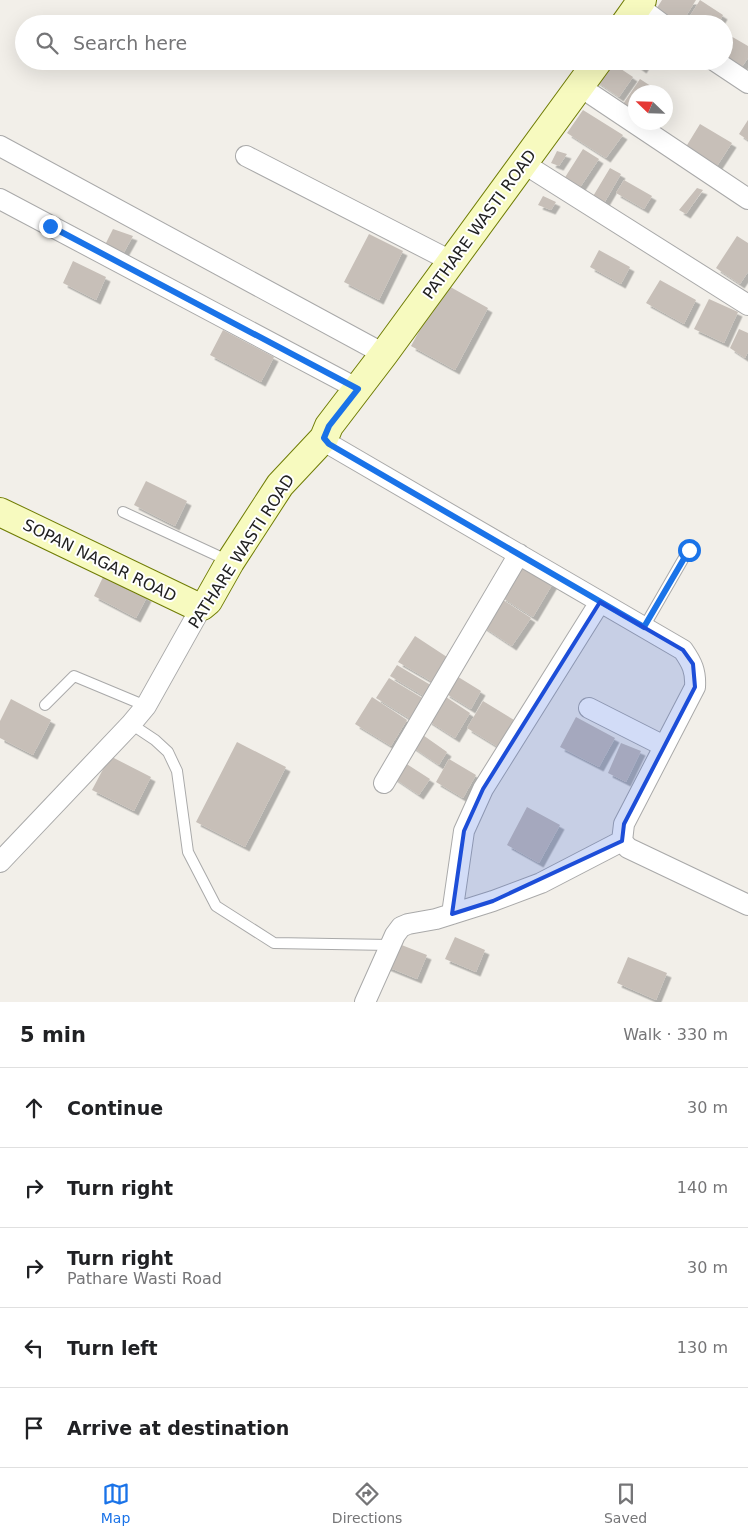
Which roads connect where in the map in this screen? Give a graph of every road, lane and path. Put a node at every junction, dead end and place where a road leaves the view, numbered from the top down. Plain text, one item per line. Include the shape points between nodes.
1 (591, 70) edge
2 (728, 70) edge
3 (748, 83) edge
4 (579, 86) junction
5 (0, 146) edge
6 (246, 156) dead end
7 (523, 164) junction
8 (0, 199) edge
9 (748, 199) edge
10 (451, 261) junction
11 (748, 305) edge
12 (384, 354) junction
13 (358, 389) junction
14 (324, 438) junction
15 (0, 512) edge
16 (123, 512) dead end
17 (689, 550) dead end
18 (519, 554) junction
19 (230, 562) junction
20 (600, 602) junction
21 (202, 606) junction
22 (644, 627) junction
23 (46, 705) dead end
24 (146, 706) junction
25 (589, 708) dead end
26 (131, 724) junction
27 (664, 746) junction
28 (384, 783) dead end
29 (622, 841) junction
30 (0, 862) edge
31 (748, 905) edge
32 (452, 914) junction
33 (390, 945) junction
34 (366, 1002) edge

1 - 4 street, PATHARE WASTI ROAD
2 - 3 street
4 - 7 street, PATHARE WASTI ROAD
4 - 9 street
5 - 12 street
6 - 10 street
7 - 10 street, PATHARE WASTI ROAD
7 - 11 street
8 - 13 street
10 - 12 street, PATHARE WASTI ROAD
12 - 13 street, PATHARE WASTI ROAD
13 - 14 street, PATHARE WASTI ROAD via 329,426
14 - 18 street via 329,444
14 - 19 street, PATHARE WASTI ROAD via 280,485
15 - 21 street, SOPAN NAGAR ROAD via 196,606
16 - 19 lane
17 - 22 lane
18 - 20 street
18 - 28 street
19 - 21 street, PATHARE WASTI ROAD
20 - 22 street
20 - 32 street via 483,789 470,816 464,831
21 - 24 street, PATHARE WASTI ROAD
22 - 27 street via 683,650 693,664 696,676 695,686
23 - 24 lane via 74,676
24 - 26 street, PATHARE WASTI ROAD
25 - 27 street
26 - 30 street, PATHARE WASTI ROAD
26 - 33 lane via 168,752 176,771 188,852 216,906 274,943
27 - 29 street via 624,824
29 - 31 street via 628,848
29 - 32 street via 541,883
32 - 33 street via 401,927
33 - 34 street

